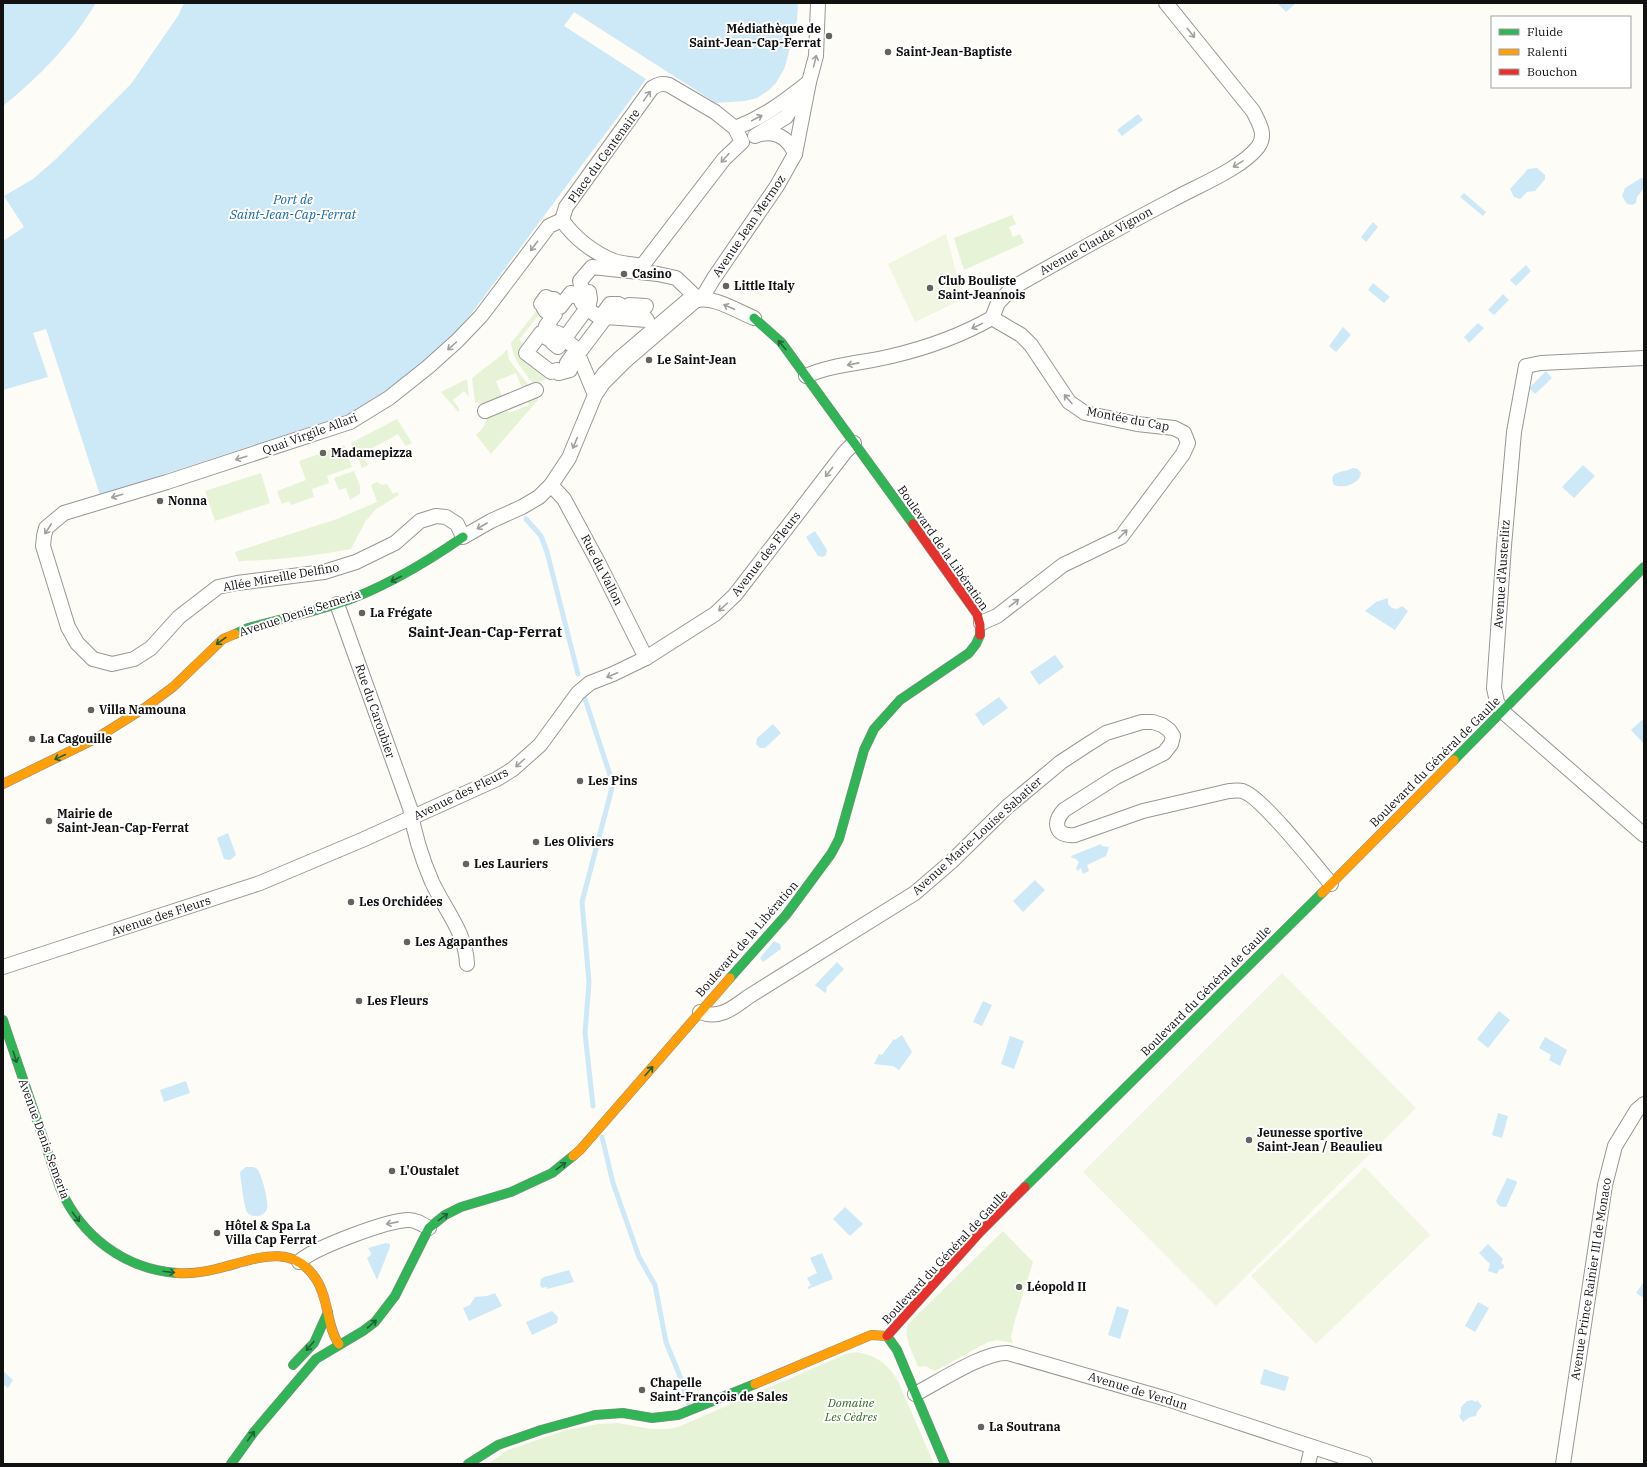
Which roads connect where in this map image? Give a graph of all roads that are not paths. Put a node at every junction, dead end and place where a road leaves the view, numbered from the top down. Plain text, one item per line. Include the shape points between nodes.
1 (818, 3) edge
2 (1166, 3) edge
3 (809, 82) junction
4 (735, 128) junction
5 (755, 136) junction
6 (742, 142) junction
7 (795, 154) junction
8 (562, 220) junction
9 (577, 297) joint
10 (703, 299) junction
11 (754, 318) joint
12 (992, 318) junction
13 (1644, 358) edge
14 (806, 376) junction
15 (536, 390) dead end
16 (485, 411) dead end
17 (854, 443) junction
18 (551, 485) junction
19 (79, 507) joint
20 (463, 537) junction
21 (1644, 567) edge
22 (337, 604) junction
23 (981, 623) junction
24 (646, 658) junction
25 (1502, 712) junction
26 (3, 784) edge
27 (411, 818) junction
28 (1644, 834) edge
29 (1331, 884) junction
30 (467, 964) dead end
31 (3, 967) edge
32 (700, 1012) junction
33 (3, 1020) edge
34 (1644, 1104) edge
35 (428, 1228) junction
36 (299, 1262) junction
37 (328, 1312) junction
38 (888, 1336) junction
39 (339, 1344) junction
40 (288, 1371) dead end
41 (915, 1394) junction
42 (1312, 1447) junction
43 (231, 1464) edge
44 (468, 1464) edge
45 (945, 1464) edge
46 (1308, 1464) edge
47 (1364, 1464) edge
48 (1563, 1464) edge

3 -> 1 street, Avenue Jean Mermoz via 817,52
2 -> 12 street, Avenue Claude Vignon via 1253,110 1263,136 1258,147 1246,159 1221,175 1012,288 998,303
4 -> 3 street via 780,105
3 - 5 street, Avenue Jean Mermoz via 786,117
3 - 7 street, Avenue Jean Mermoz
4 - 6 street, Place du Centenaire
8 -> 4 street, Place du Centenaire via 566,207 657,84 669,85 715,112
5 - 6 street, Avenue Jean Mermoz
5 - 7 street, Avenue Jean Mermoz via 766,132 783,137
6 -> 8 street via 724,158 642,266 615,261 593,250 570,232
7 - 10 street, Avenue Jean Mermoz
8 -> 19 street, Quai Virgile Allari via 549,226 481,316 457,340 389,398 350,422 167,482
9 - 9 street via 582,290 580,281 592,267 676,278 694,294 620,358 593,390 578,354 606,317 647,320 640,312 646,306 630,305 629,309 618,309 618,304 610,304 600,318 588,309 589,292 582,303 587,308 565,338 558,334 552,342 558,347 564,339 577,348 566,363 570,370 551,372 526,353 541,334 547,338 552,330 546,326 555,314 548,313 541,304 546,297 557,301 560,307 571,293
11 -> 10 street via 717,302
10 -> 18 street, Avenue Denis Semeria via 695,301 683,310 603,383 569,458
14 -> 11 main road via 780,342
12 -> 14 street via 933,344 893,356 818,370
23 -> 12 street, Montée du Cap via 997,616 1063,565 1121,537 1183,454 1188,443 1184,433 1174,428 1137,424 1085,413 1069,402 1031,345 1021,335
13 - 25 street, Avenue d'Austerlitz via 1526,366 1514,432 1494,680 1497,702
14 - 17 main road, Boulevard de la Libération
15 - 16 street
17 - 23 main road, Boulevard de la Libération
17 -> 24 street, Avenue des Fleurs via 735,595 715,614
18 -> 20 street, Avenue Denis Semeria via 539,497
18 - 24 street, Rue du Vallon via 564,499
19 -> 20 street, Allée Mireille Delfino via 64,513 46,528 43,546 68,627 77,643 93,659 112,664 134,659 151,648 179,617 218,587 324,572 356,562 395,543 420,521 436,516 457,524
20 -> 22 main road, Avenue Denis Semeria via 410,571
21 - 25 main road, Boulevard du Général de Gaulle
22 -> 26 main road, Avenue Denis Semeria via 248,628 223,639 173,687 146,707 95,739
22 - 27 street, Rue du Caroubier via 410,808
23 - 32 main road, Boulevard de la Libération via 981,632 975,647 969,653 900,700 874,729 864,750 846,814 831,854 786,916
24 -> 27 street, Avenue des Fleurs via 590,683 578,693 540,745 514,769
25 - 28 street, Avenue d'Austerlitz
25 - 29 main road, Boulevard du Général de Gaulle
27 - 30 street, Rue du Caroubier via 432,882 460,932 467,951
27 - 31 street, Avenue des Fleurs via 260,884
29 - 32 street, Avenue Marie-Louise Sabatier via 1281,825 1251,796 1242,791 1229,791 1144,811 1075,835 1066,836 1060,832 1056,825 1058,816 1064,810 1116,777 1164,753 1171,744 1173,736 1169,730 1157,724 1142,722 1106,733 1061,762 1006,807 951,862 915,893 730,1010 707,1015
29 - 38 main road, Boulevard du Général de Gaulle via 980,1232
35 -> 32 main road, Boulevard de la Libération via 461,1207 511,1192 552,1173 570,1160
33 -> 36 main road, Avenue Denis Semeria via 60,1188 71,1210 98,1241 132,1263 149,1269 187,1274 270,1255 284,1256
34 - 48 street, Avenue Prince Rainier III de Monaco via 1637,1110 1616,1146 1605,1185
35 -> 36 street via 408,1220 382,1225 313,1252
39 -> 35 main road, Boulevard de la Libération via 375,1322 395,1296
36 - 37 main road, Avenue Denis Semeria via 310,1270 318,1282
37 - 39 main road, Avenue Denis Semeria via 335,1339
37 -> 40 main road via 314,1342
38 - 41 main road, Boulevard du Général de Gaulle via 897,1350
38 - 44 main road via 871,1335 678,1415 652,1418 623,1413 595,1415 498,1445
43 -> 39 main road via 270,1406 316,1359
41 - 42 street, Avenue de Verdun via 980,1359 994,1353 1008,1353 1167,1399
41 - 45 main road, Boulevard du Général de Gaulle
42 - 46 street
42 - 47 street, Avenue de Verdun

